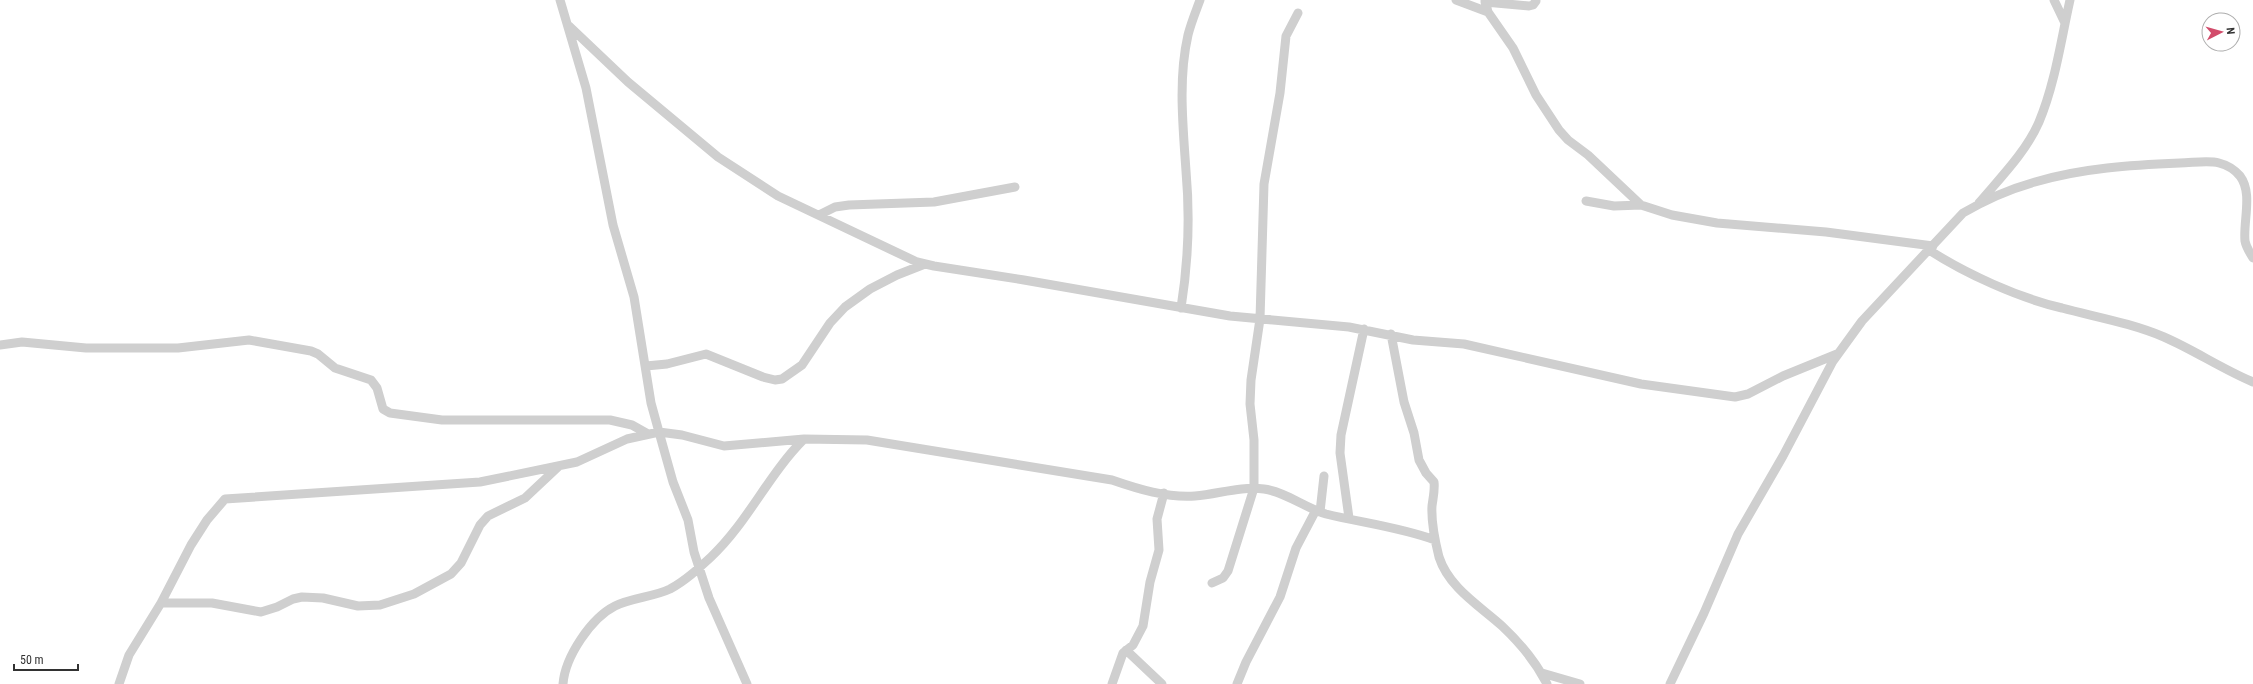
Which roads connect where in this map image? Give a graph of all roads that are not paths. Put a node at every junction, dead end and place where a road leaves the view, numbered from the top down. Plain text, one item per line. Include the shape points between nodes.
1 (560, 0) edge
2 (1200, 0) edge
3 (1456, 0) edge
4 (2054, 0) edge
5 (2070, 0) edge
6 (1485, 1) edge
7 (1536, 1) dead end
8 (1488, 12) junction
9 (1298, 13) dead end
10 (2065, 23) junction
11 (569, 26) junction
12 (1015, 187) dead end
13 (1586, 201) dead end
14 (1978, 204) junction
15 (1642, 205) junction
16 (819, 215) junction
17 (1931, 248) junction
18 (2253, 258) edge
19 (925, 264) junction
20 (1181, 308) junction
21 (1260, 319) junction
22 (1364, 329) junction
23 (1391, 334) junction
24 (0, 345) edge
25 (1837, 354) junction
26 (646, 366) junction
27 (2253, 382) edge
28 (659, 432) junction
29 (648, 434) junction
30 (804, 439) junction
31 (558, 467) junction
32 (1324, 476) dead end
33 (1254, 488) junction
34 (1164, 493) junction
35 (1318, 511) junction
36 (1349, 518) junction
37 (1435, 540) junction
38 (699, 567) junction
39 (1212, 582) dead end
40 (161, 603) junction
41 (1126, 650) junction
42 (1542, 673) junction
43 (119, 684) edge
44 (562, 684) edge
45 (747, 684) edge
46 (1112, 684) edge
47 (1162, 684) edge
48 (1237, 684) edge
49 (1547, 684) edge
50 (1580, 684) edge
51 (1670, 684) edge

1 - 11 street
2 - 20 street via 1188,33 1183,70 1182,131 1188,210 1185,286
3 - 8 street
4 - 10 street
5 - 10 street
6 - 7 street via 1529,6
6 - 8 street
8 - 15 street via 1513,48 1536,95 1559,130
9 - 21 street via 1286,39 1280,93 1264,184
10 - 14 street via 2039,122 2012,164
11 - 16 street via 628,82 718,157 778,196
11 - 26 street via 586,88 613,225 634,297
12 - 16 street via 934,202 849,205 835,207
13 - 15 street via 1614,206
14 - 17 street via 1963,213
14 - 18 street via 2034,182 2060,176 2140,165 2219,163 2241,177 2247,192 2245,241
15 - 17 street via 1672,215 1716,223 1812,230
16 - 19 street via 901,256
17 - 25 street via 1862,321
17 - 27 street via 1949,263 2030,298 2163,337
19 - 20 street
19 - 26 street via 890,278 845,307 830,323 802,365 782,379 763,377 706,354 667,364
20 - 21 street
21 - 22 street
21 - 33 street via 1250,404 1254,440
22 - 23 street
22 - 36 street via 1341,435 1340,453
23 - 25 street via 1413,340 1464,344 1641,384 1735,397 1748,394 1783,376
23 - 37 street via 1404,402 1419,460 1434,482 1432,508
24 - 29 street via 22,342 86,348 178,348 249,340 261,341 311,351 335,368 372,380 383,409 390,413 442,420 610,420 632,425
25 - 51 street via 1738,534
26 - 28 street via 651,403
28 - 29 street
28 - 30 street via 724,446
28 - 38 street via 673,482 688,520
29 - 31 street via 626,439 577,462
30 - 34 street via 842,438 874,441 1112,480
30 - 38 street via 777,469 756,504 736,530
31 - 40 street via 525,498 488,516 480,525 461,563 451,574 414,594 380,605 358,606 323,598 293,599 261,612 212,603
31 - 40 street via 466,484 225,499 197,535
32 - 35 street
33 - 34 street via 1194,496
33 - 35 street via 1275,491
33 - 39 street via 1228,571 1223,578
34 - 41 street via 1157,519 1159,550 1150,582 1143,626 1133,645
35 - 36 street
35 - 48 street via 1296,548 1280,597
36 - 37 street via 1409,531
37 - 42 street via 1444,568 1455,584 1523,647
38 - 44 street via 668,589 616,605 597,619 571,656
38 - 45 street via 709,598
40 - 43 street via 129,655
41 - 46 street via 1118,663
41 - 47 street
42 - 49 street
42 - 50 street

